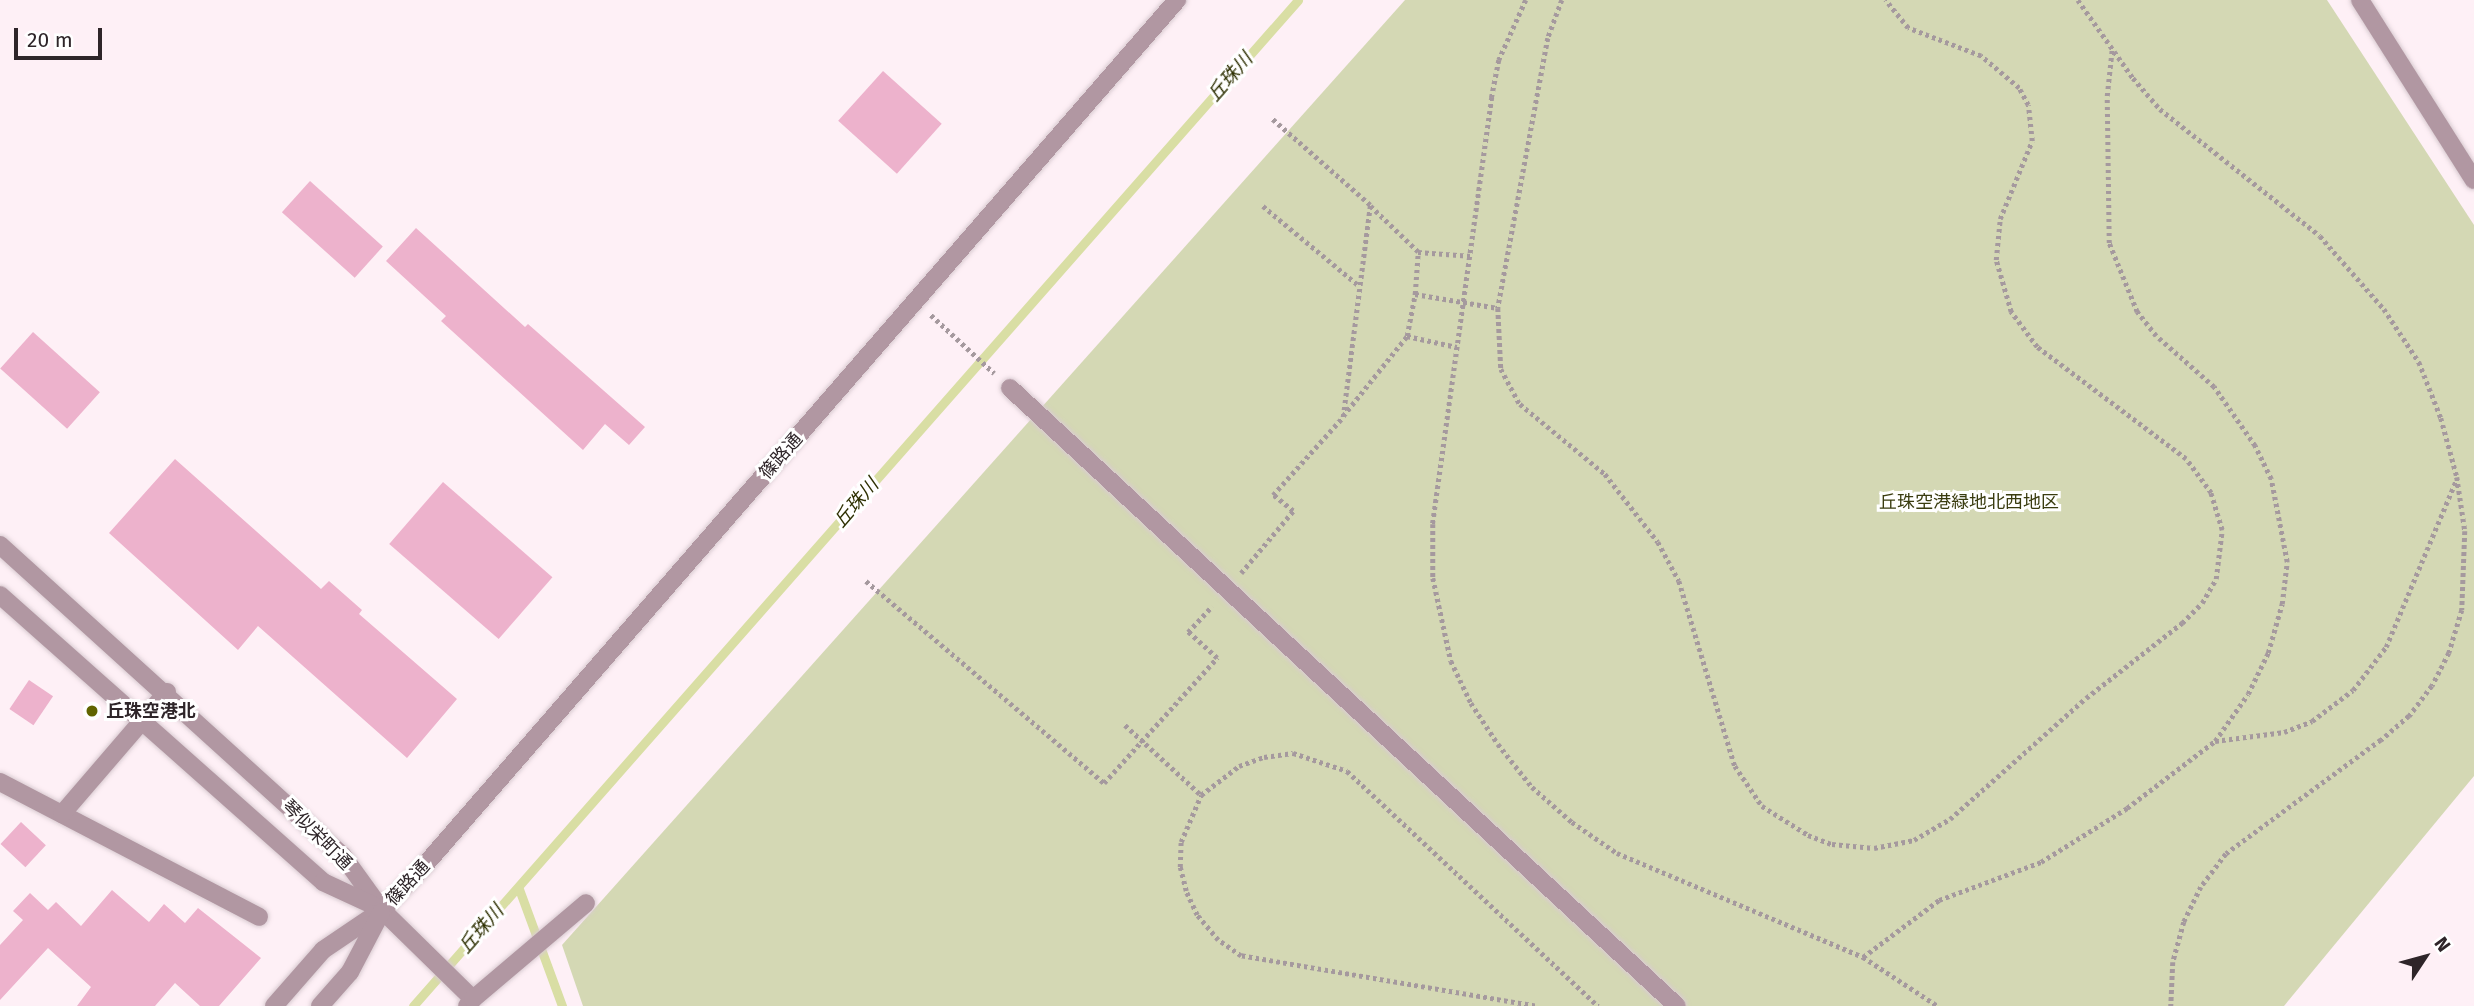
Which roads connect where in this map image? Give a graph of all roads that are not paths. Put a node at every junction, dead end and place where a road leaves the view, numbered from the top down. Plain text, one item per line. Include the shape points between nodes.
1 (1177, 0) edge
2 (2360, 0) edge
3 (2474, 180) edge
4 (1010, 388) road end
5 (0, 545) edge
6 (0, 595) edge
7 (167, 692) junction
8 (141, 720) junction
9 (0, 782) edge
10 (62, 814) junction
11 (586, 902) dead end
12 (383, 910) junction
13 (259, 917) dead end
14 (467, 998) edge
15 (274, 1006) edge
16 (320, 1006) edge
17 (1677, 1006) edge

1 - 12 street, 篠路通
2 - 3 street
4 - 17 street via 1230,587
5 - 7 street, 琴似栄町通
6 - 8 street, 琴似栄町通
7 - 8 street
7 - 12 street, 琴似栄町通 via 343,856
8 - 10 street
8 - 12 street, 琴似栄町通 via 323,882
9 - 10 street
10 - 13 street
11 - 14 street
12 - 14 street
12 - 15 street, 篠路通 via 323,950
12 - 16 street, 篠路通 via 350,972

